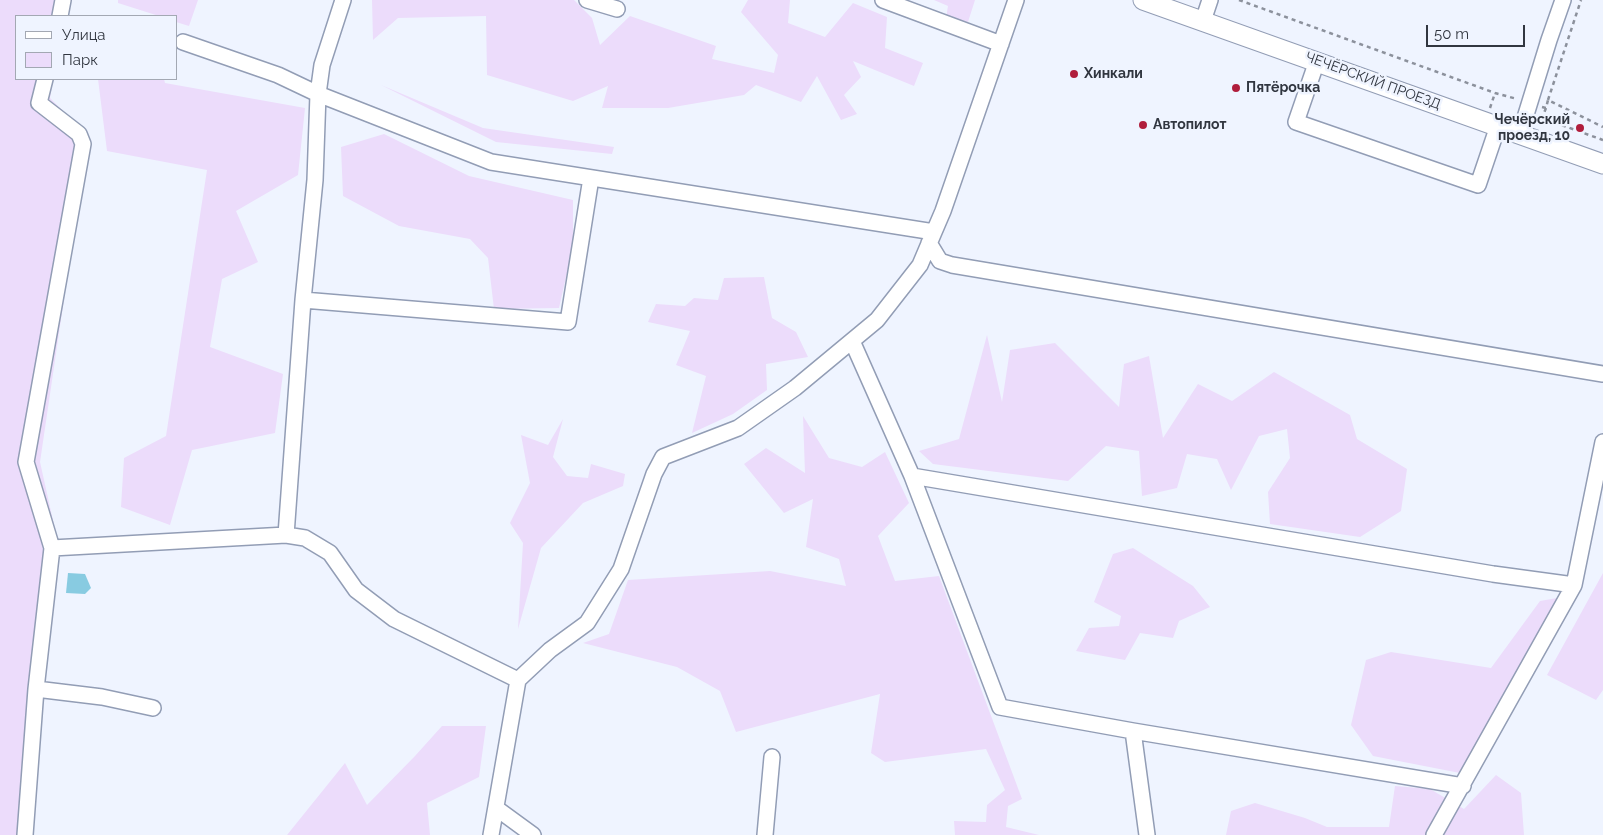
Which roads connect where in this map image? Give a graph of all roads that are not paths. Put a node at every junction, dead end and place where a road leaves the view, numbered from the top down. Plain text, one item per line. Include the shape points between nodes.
1 (64, 0) edge
2 (343, 0) edge
3 (587, 0) edge
4 (883, 0) edge
5 (1016, 0) edge
6 (1142, 0) edge
7 (1210, 0) edge
8 (1563, 0) edge
9 (617, 9) dead end
10 (60, 15) edge
11 (1203, 20) junction
12 (183, 42) dead end
13 (1001, 44) junction
14 (1317, 61) junction
15 (45, 80) edge
16 (318, 94) junction
17 (1498, 126) junction
18 (1520, 134) junction
19 (1603, 164) edge
20 (591, 178) junction
21 (931, 238) junction
22 (303, 300) junction
23 (852, 341) junction
24 (1603, 374) edge
25 (1603, 442) edge
26 (912, 476) junction
27 (286, 536) junction
28 (52, 548) junction
29 (1574, 586) junction
30 (518, 680) junction
31 (36, 689) junction
32 (154, 708) dead end
33 (1133, 731) junction
34 (772, 757) dead end
35 (1463, 786) junction
36 (496, 808) junction
37 (25, 835) edge
38 (491, 835) edge
39 (533, 835) edge
40 (765, 835) edge
41 (1147, 835) edge
42 (1434, 835) edge

1 - 10 street
2 - 16 street via 322,65
3 - 9 street
4 - 13 street
5 - 13 street
6 - 11 main road, ЧЕЧЁРСКИЙ ПРОЕЗД
7 - 11 street
8 - 18 street
11 - 14 main road, ЧЕЧЁРСКИЙ ПРОЕЗД
12 - 16 street via 278,75
13 - 21 street
14 - 17 main road, ЧЕЧЁРСКИЙ ПРОЕЗД
14 - 17 street via 1296,122 1478,185
15 - 28 street via 39,103 79,134 83,144 26,462
16 - 20 street via 491,162
16 - 22 street via 315,180
17 - 18 main road, ЧЕЧЁРСКИЙ ПРОЕЗД
18 - 19 main road, ЧЕЧЁРСКИЙ ПРОЕЗД
20 - 21 street
20 - 22 street via 568,322
21 - 23 street via 920,265 877,320
21 - 24 street via 940,261 952,265
22 - 27 street
23 - 26 street
23 - 30 street via 795,388 738,428 663,457 621,569 587,623 550,650
25 - 29 street
26 - 29 street
26 - 33 street via 1000,707
27 - 28 street
27 - 30 street via 305,538 330,553 356,590 394,619
28 - 31 street
29 - 35 street
30 - 36 street
31 - 32 street via 102,697
31 - 37 street
33 - 35 street
33 - 41 street
34 - 40 street
35 - 42 street
36 - 38 street
36 - 39 street

